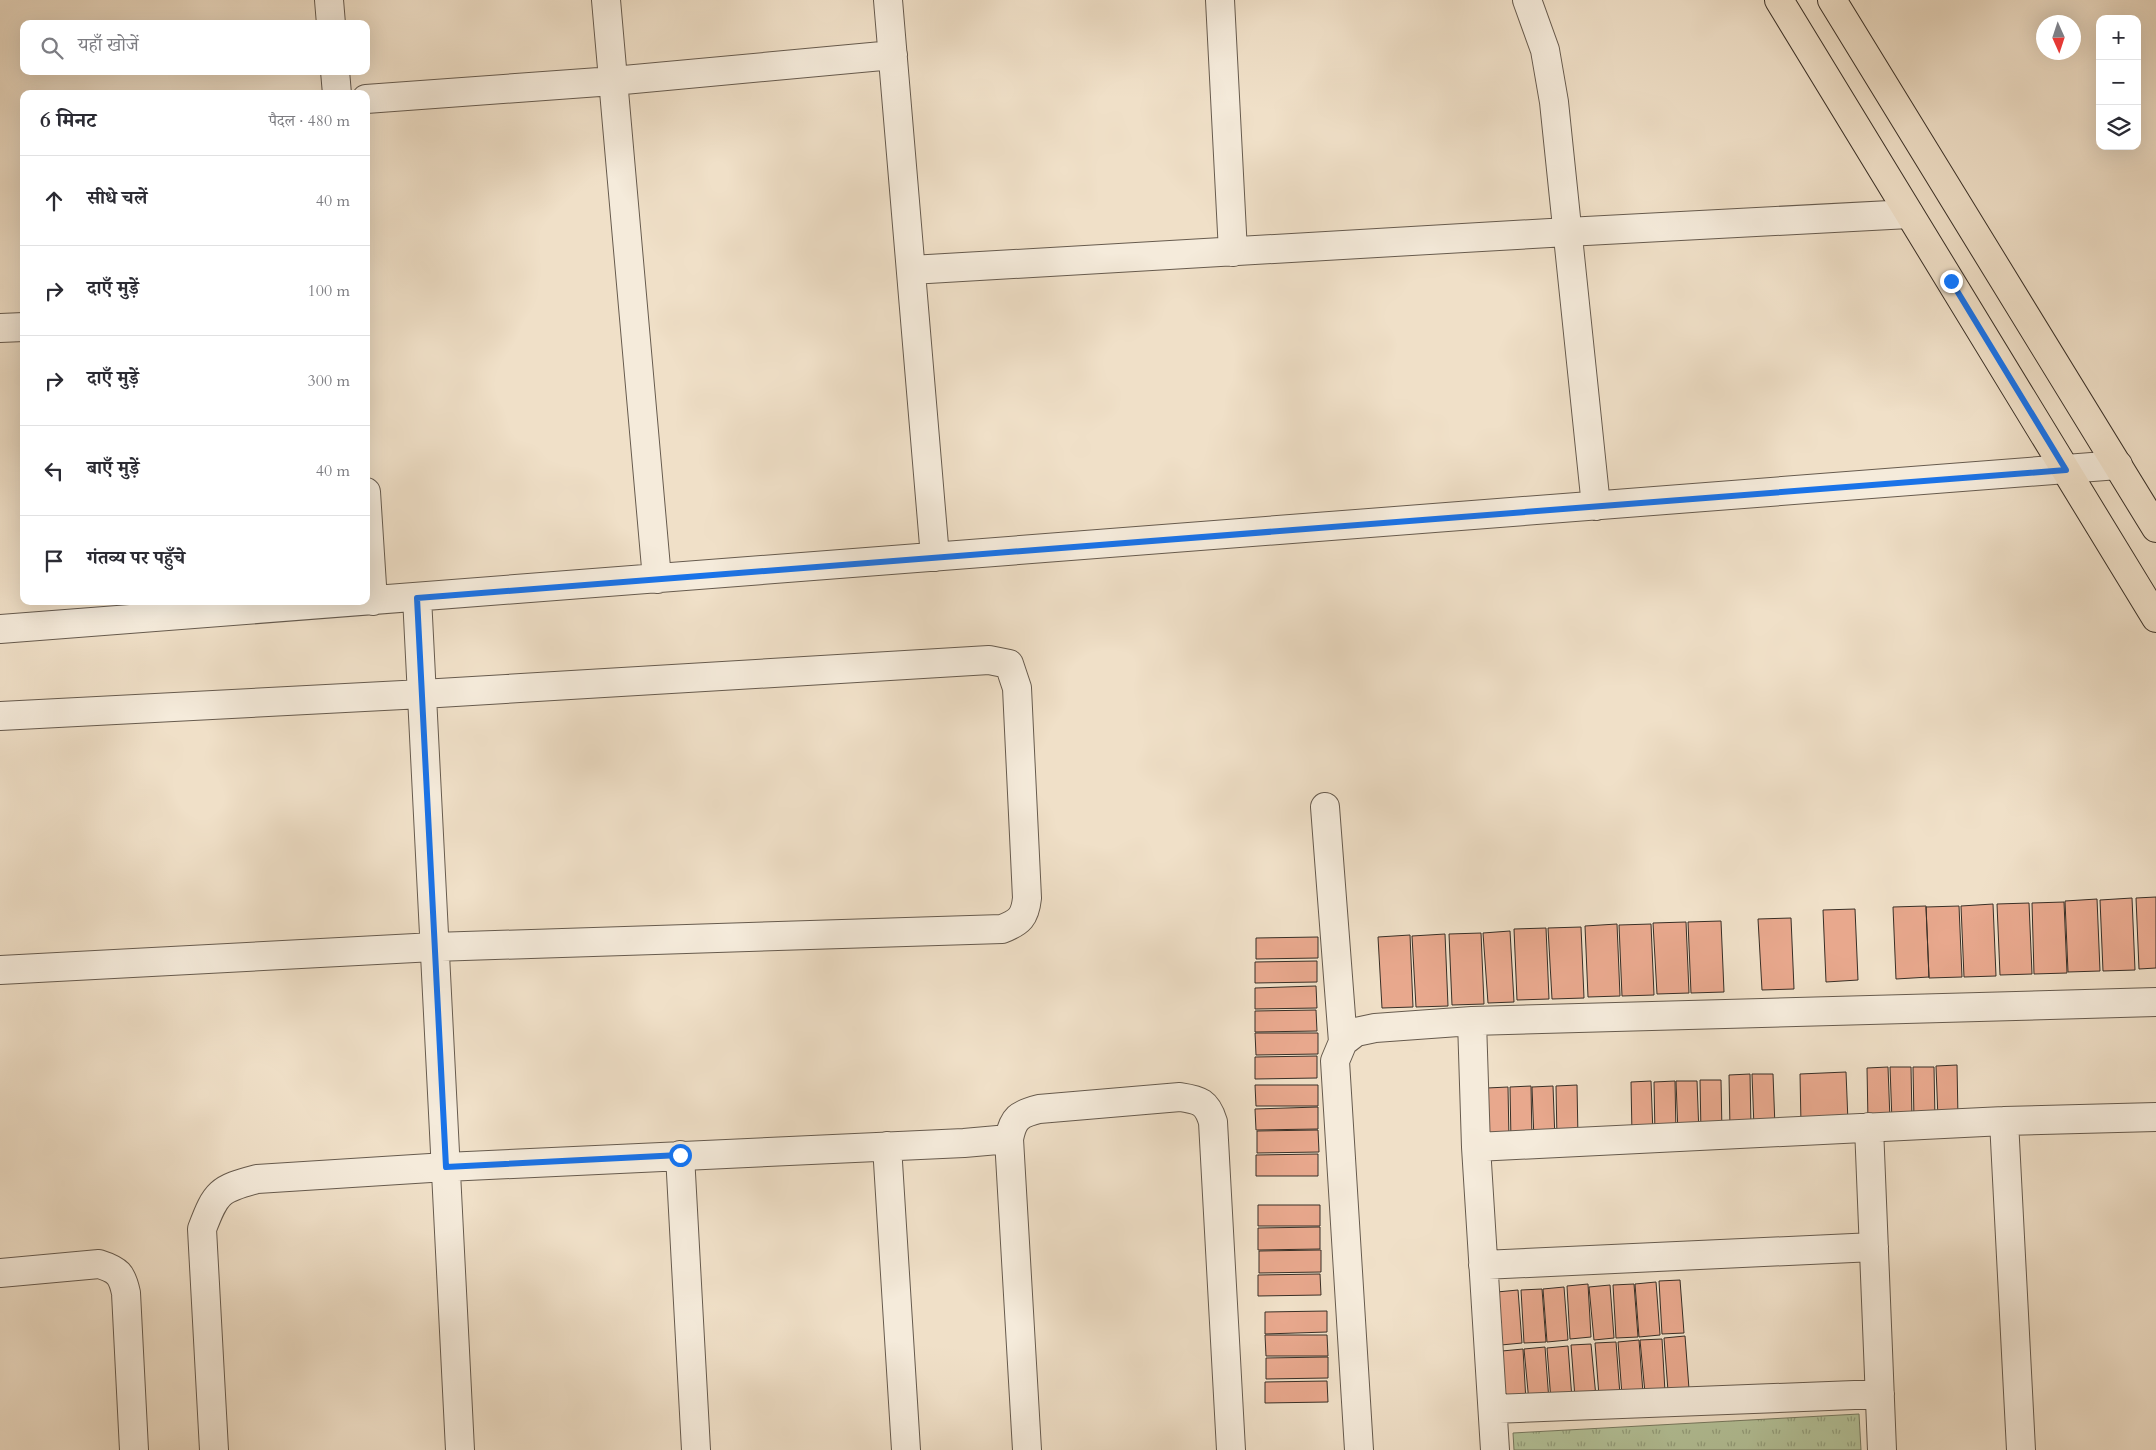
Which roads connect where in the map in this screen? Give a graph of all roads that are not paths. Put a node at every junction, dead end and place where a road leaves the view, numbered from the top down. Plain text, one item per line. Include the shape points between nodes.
1 (329, 0) edge
2 (606, 0) edge
3 (888, 0) edge
4 (1220, 0) edge
5 (1527, 0) edge
6 (1779, 0) edge
7 (1832, 0) edge
8 (331, 20) edge
9 (893, 55) junction
10 (335, 75) edge
11 (613, 81) junction
12 (337, 90) edge
13 (370, 99) edge
14 (1909, 214) junction
15 (1567, 232) junction
16 (1233, 252) junction
17 (911, 270) junction
18 (20, 327) edge
19 (0, 328) edge
20 (2118, 465) junction
21 (2066, 470) junction
22 (1596, 506) junction
23 (2156, 528) edge
24 (370, 554) edge
25 (935, 557) junction
26 (657, 579) junction
27 (417, 598) junction
28 (370, 601) edge
29 (373, 601) junction
30 (320, 605) edge
31 (2156, 618) edge
32 (0, 629) edge
33 (422, 694) junction
34 (0, 716) edge
35 (1325, 806) dead end
36 (434, 947) junction
37 (0, 970) edge
38 (2156, 1002) edge
39 (1472, 1021) junction
40 (1343, 1042) junction
41 (2156, 1117) edge
42 (2004, 1121) junction
43 (1869, 1128) junction
44 (1009, 1139) junction
45 (887, 1146) junction
46 (1476, 1148) junction
47 (680, 1155) junction
48 (446, 1167) junction
49 (1874, 1247) junction
50 (1484, 1265) junction
51 (0, 1273) edge
52 (1880, 1394) junction
53 (1493, 1409) junction
54 (134, 1450) edge
55 (214, 1450) edge
56 (460, 1450) edge
57 (696, 1450) edge
58 (906, 1450) edge
59 (1028, 1450) edge
60 (1231, 1450) edge
61 (1359, 1450) edge
62 (1495, 1450) edge
63 (1882, 1450) edge
64 (2021, 1450) edge

1 - 8 street
2 - 11 street
3 - 9 street
4 - 16 street
5 - 15 street via 1547,58
6 - 14 main road
7 - 20 main road
9 - 11 street
9 - 17 street
10 - 12 street
11 - 13 street
11 - 26 street
14 - 15 street
14 - 21 main road
15 - 16 street
15 - 22 street
16 - 17 street
17 - 25 street
18 - 19 street
20 - 21 street
20 - 23 main road
21 - 22 street
21 - 31 main road
22 - 25 street
24 - 29 street
25 - 26 street
26 - 27 street
27 - 29 street
27 - 33 street
28 - 29 street
30 - 32 street
33 - 34 street
33 - 36 street
33 - 36 street via 989,660 1008,664 1017,688 1018,707 1027,898 1026,911 1017,923 1002,929
35 - 40 street
36 - 37 street
36 - 48 street
38 - 39 street
39 - 40 street via 1375,1028 1356,1032
39 - 46 street
40 - 61 street via 1336,1061
41 - 42 street
42 - 43 street
42 - 64 street
43 - 46 street
43 - 49 street
44 - 45 street
44 - 59 street
44 - 60 street via 1012,1125 1023,1113 1039,1109 1180,1097 1198,1100 1209,1109 1213,1122
45 - 47 street
45 - 58 street
46 - 50 street
47 - 48 street
47 - 57 street
48 - 55 street via 257,1179 228,1187 212,1203 202,1229
48 - 56 street
49 - 50 street
49 - 52 street
50 - 53 street
51 - 54 street via 99,1264 114,1269 123,1279
52 - 53 street
52 - 63 street
53 - 62 street

